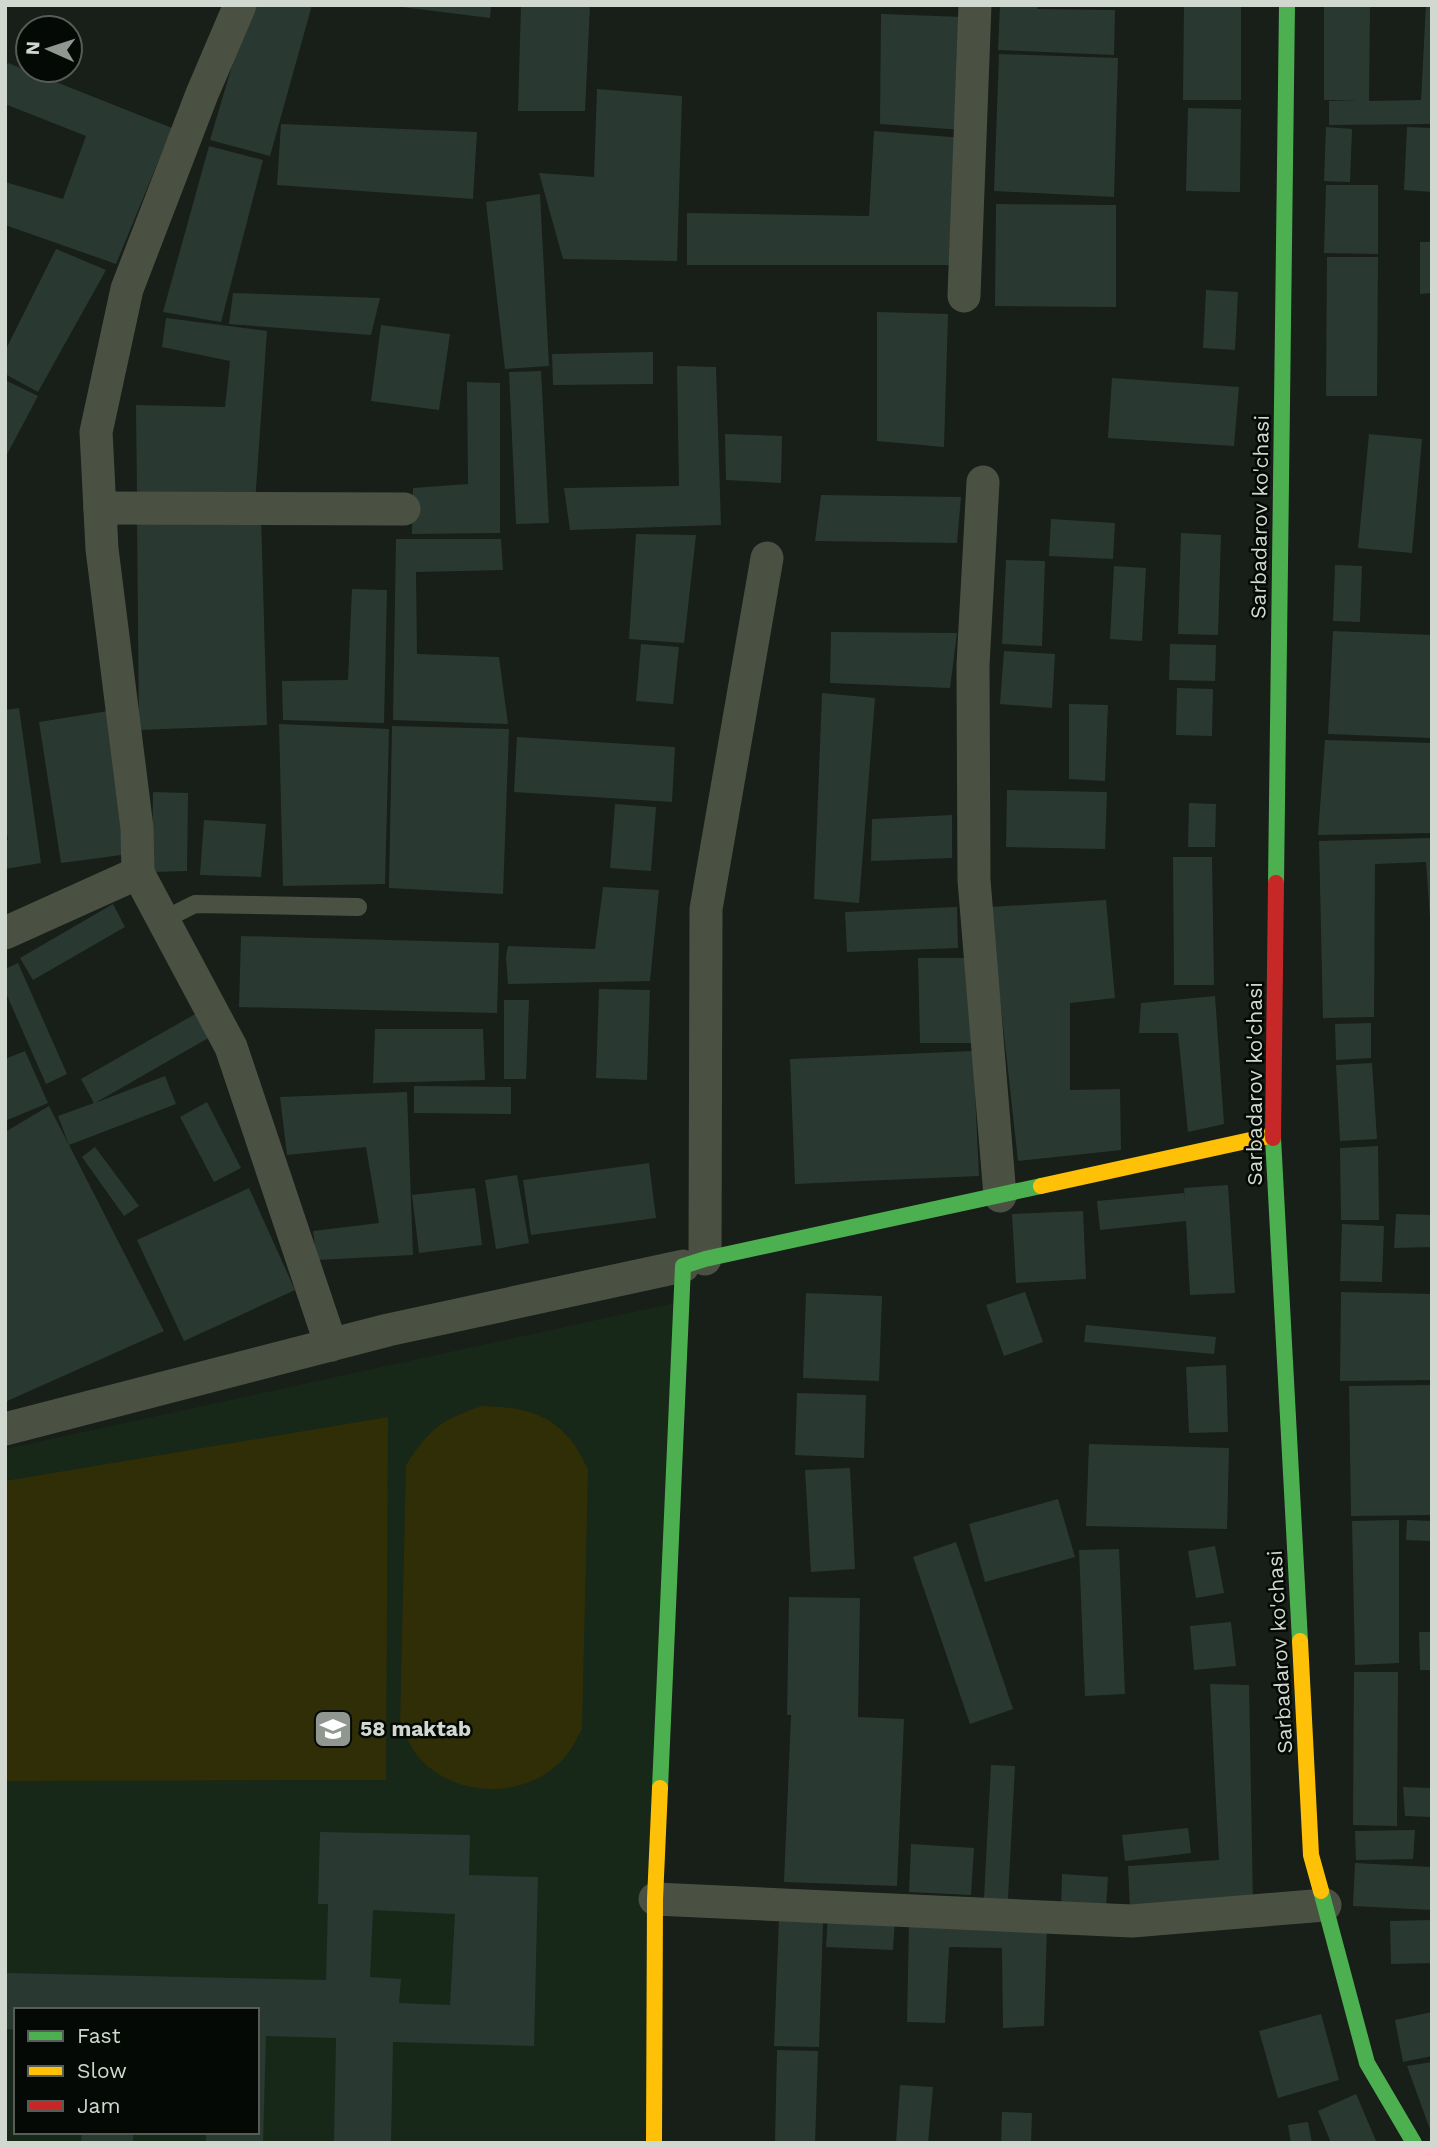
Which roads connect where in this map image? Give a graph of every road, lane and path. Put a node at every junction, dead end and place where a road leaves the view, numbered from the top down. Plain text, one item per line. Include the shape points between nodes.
1 (240, 5) edge
2 (975, 5) edge
3 (1287, 5) edge
4 (964, 296) dead end
5 (983, 482) dead end
6 (100, 508) junction
7 (404, 509) dead end
8 (766, 558) dead end
9 (138, 873) junction
10 (358, 907) dead end
11 (163, 920) junction
12 (5, 933) edge
13 (1273, 1135) junction
14 (1000, 1196) junction
15 (694, 1262) junction
16 (331, 1345) junction
17 (5, 1429) edge
18 (655, 1899) junction
19 (1325, 1905) junction
20 (653, 2143) edge
21 (1414, 2143) edge

1 - 6 street via 127,289 96,432
2 - 4 street
3 - 13 street, Sarbadarov ko'chasi
5 - 14 street via 973,665 974,880
6 - 7 street
6 - 9 street via 137,828
8 - 15 street via 706,909
9 - 11 street
9 - 12 street
10 - 11 lane via 195,904
11 - 16 street via 231,1047
13 - 14 street
13 - 19 street, Sarbadarov ko'chasi via 1311,1854
14 - 15 street
15 - 16 street
15 - 18 street
16 - 17 street
18 - 19 street via 1132,1921
18 - 20 street
19 - 21 street, Sarbadarov ko'chasi via 1367,2063

